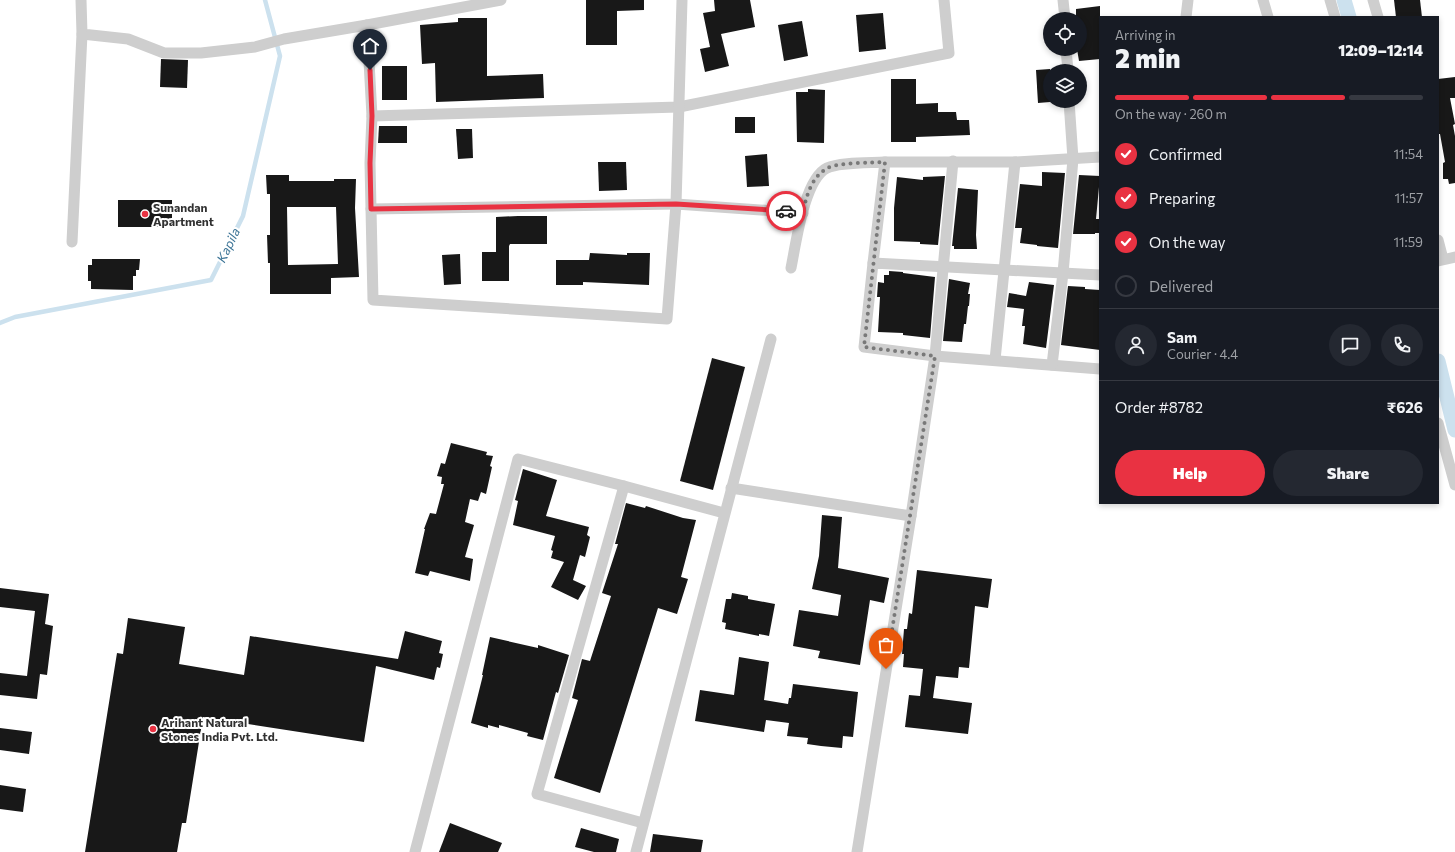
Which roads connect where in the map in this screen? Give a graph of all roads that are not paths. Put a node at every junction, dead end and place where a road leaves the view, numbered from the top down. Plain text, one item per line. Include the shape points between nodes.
1 (81, 0) edge
2 (501, 0) edge
3 (682, 0) edge
4 (944, 0) edge
5 (1064, 0) edge
6 (1188, 0) edge
7 (1263, 0) edge
8 (1330, 0) edge
9 (1373, 0) edge
10 (1065, 12) edge
11 (1186, 16) edge
12 (1268, 16) edge
13 (1335, 16) edge
14 (1378, 16) edge
15 (367, 25) junction
16 (82, 34) junction
17 (679, 107) junction
18 (1070, 108) edge
19 (372, 116) junction
20 (1099, 157) edge
21 (1073, 159) junction
22 (953, 161) junction
23 (885, 162) junction
24 (1016, 162) junction
25 (676, 204) junction
26 (371, 209) junction
27 (803, 213) junction
28 (72, 242) dead end
29 (1439, 250) edge
30 (1455, 257) edge
31 (1440, 260) edge
32 (873, 263) junction
33 (943, 266) junction
34 (791, 268) dead end
35 (1004, 270) junction
36 (1063, 273) junction
37 (1099, 275) edge
38 (770, 339) dead end
39 (935, 356) junction
40 (995, 360) junction
41 (1052, 365) junction
42 (1099, 369) edge
43 (1439, 427) edge
44 (1455, 485) edge
45 (624, 486) junction
46 (731, 488) junction
47 (724, 513) junction
48 (911, 516) junction
49 (643, 823) junction
50 (415, 852) edge
51 (636, 852) edge
52 (857, 852) edge

1 - 16 street
2 - 15 street
3 - 17 street
4 - 17 street via 949,53
5 - 10 street
6 - 11 street
7 - 12 street
8 - 13 street
9 - 14 street
15 - 16 street via 284,39 255,47 200,53 164,52 128,39
15 - 19 street
16 - 28 street
17 - 19 street
17 - 25 street
18 - 21 street
19 - 26 street
20 - 21 street
21 - 24 street
21 - 36 street
22 - 23 street
22 - 24 street
22 - 33 street
23 - 27 street via 841,164 826,168 813,182
23 - 32 street
24 - 35 street
25 - 26 street
25 - 26 street via 666,319 372,300
25 - 27 street
27 - 34 street
29 - 31 street
30 - 31 street
32 - 33 street
32 - 39 street via 864,347
33 - 35 street
33 - 39 street
35 - 36 street
35 - 40 street
36 - 37 street
36 - 41 street
38 - 46 street
39 - 40 street
39 - 48 street
40 - 41 street
41 - 42 street
43 - 44 street
45 - 47 street
45 - 49 street via 537,794
45 - 50 street via 518,459
46 - 47 street
46 - 48 street
47 - 49 street
48 - 52 street
49 - 51 street

